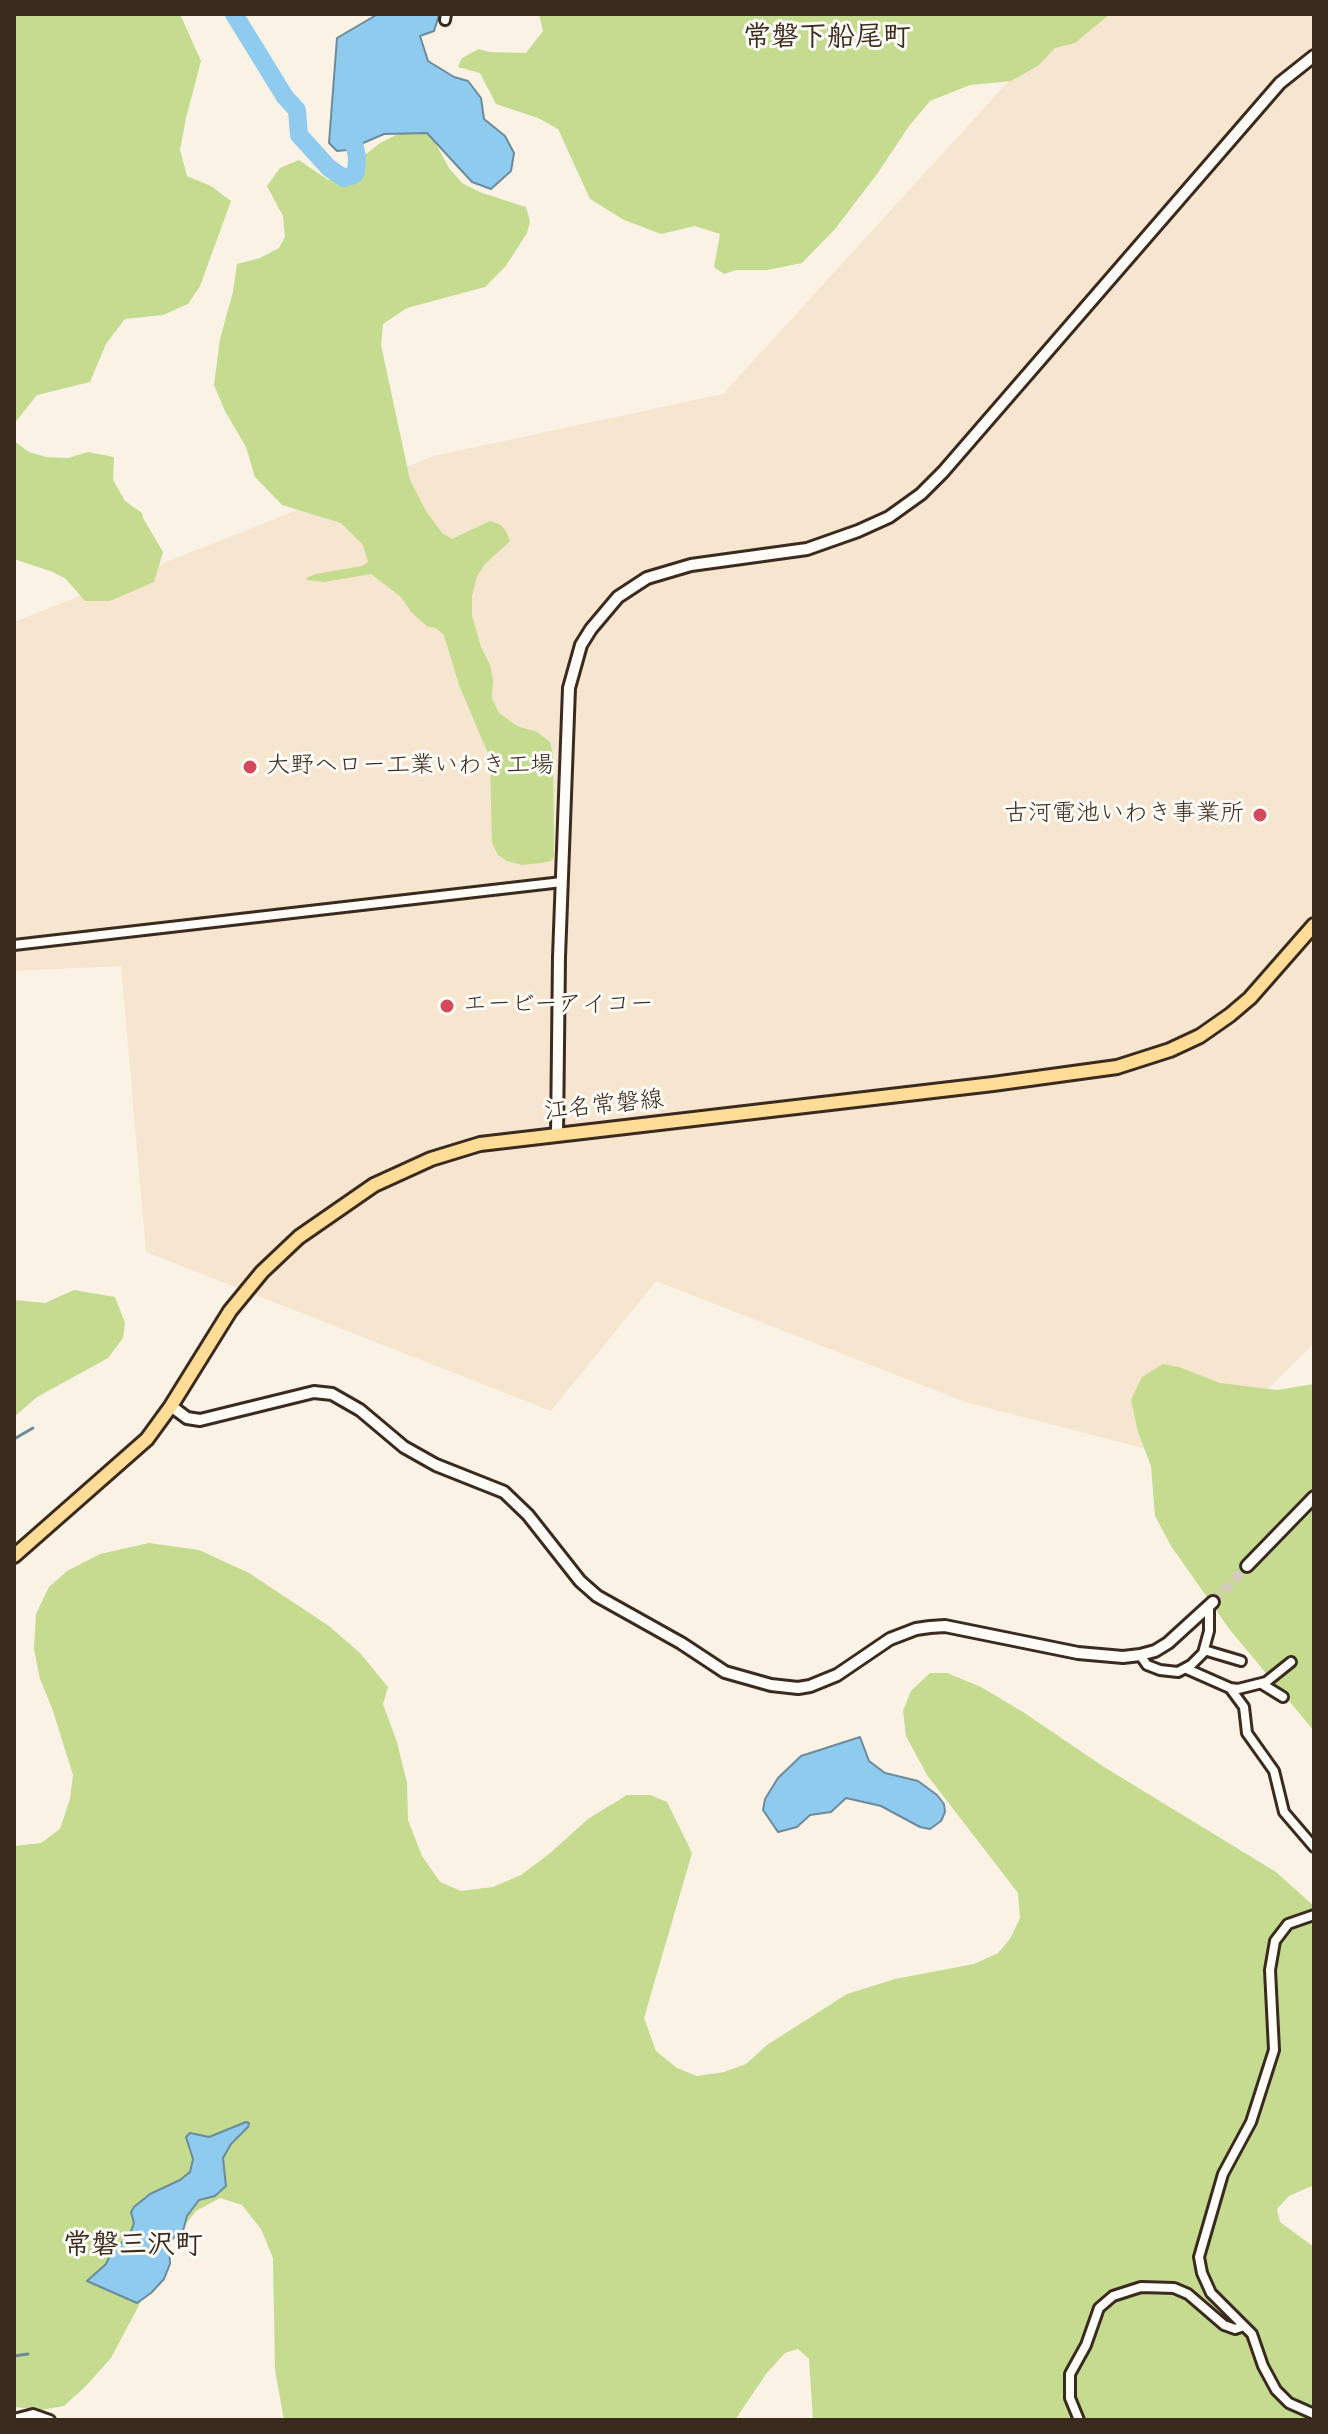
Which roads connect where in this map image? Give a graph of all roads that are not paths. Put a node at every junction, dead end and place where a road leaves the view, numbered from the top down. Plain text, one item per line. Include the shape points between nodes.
1 (1314, 56) edge
2 (562, 882) junction
3 (1314, 925) edge
4 (14, 945) edge
5 (557, 1134) junction
6 (171, 1406) junction
7 (1314, 1497) edge
8 (14, 1556) edge
9 (1247, 1566) tunnel mouth
10 (1211, 1604) joint
11 (1204, 1650) junction
12 (1140, 1655) junction
13 (1241, 1661) dead end
14 (1291, 1662) dead end
15 (1187, 1669) junction
16 (1262, 1684) junction
17 (1230, 1688) junction
18 (1283, 1697) dead end
19 (1314, 1847) edge
20 (1314, 1915) edge
21 (1244, 2326) junction
22 (1314, 2414) edge
23 (14, 2419) edge
24 (50, 2420) edge
25 (1079, 2420) edge

1 - 2 street via 1280,83 921,494 889,517 807,549 663,572 633,585 603,612 581,645 569,688
2 - 4 street
2 - 5 street
3 - 5 main road, 江名常磐線 via 1230,1015 1170,1050 1117,1067
5 - 6 main road, 江名常磐線 via 480,1144 431,1159 374,1185 330,1215 248,1287
6 - 8 main road, 江名常磐線 via 147,1439
6 - 12 street via 200,1420 314,1392 332,1394 404,1447 504,1492 597,1596 725,1672 771,1685 810,1686 837,1675 890,1639 930,1627 1078,1653
7 - 9 street
10 - 11 street
10 - 12 street via 1168,1643
11 - 13 street
11 - 15 street
12 - 15 street via 1151,1668
14 - 16 street
15 - 17 street
16 - 17 street
16 - 18 street
17 - 19 street via 1242,1702 1247,1733 1274,1771 1284,1812
20 - 21 street via 1288,1924 1275,1941 1270,1970 1274,2050 1251,2122 1223,2174 1199,2251 1211,2293
21 - 22 street via 1276,2390 1289,2403
21 - 25 street via 1224,2325 1174,2288 1141,2287 1113,2296 1099,2308 1070,2374 1070,2398
23 - 24 street via 33,2414

